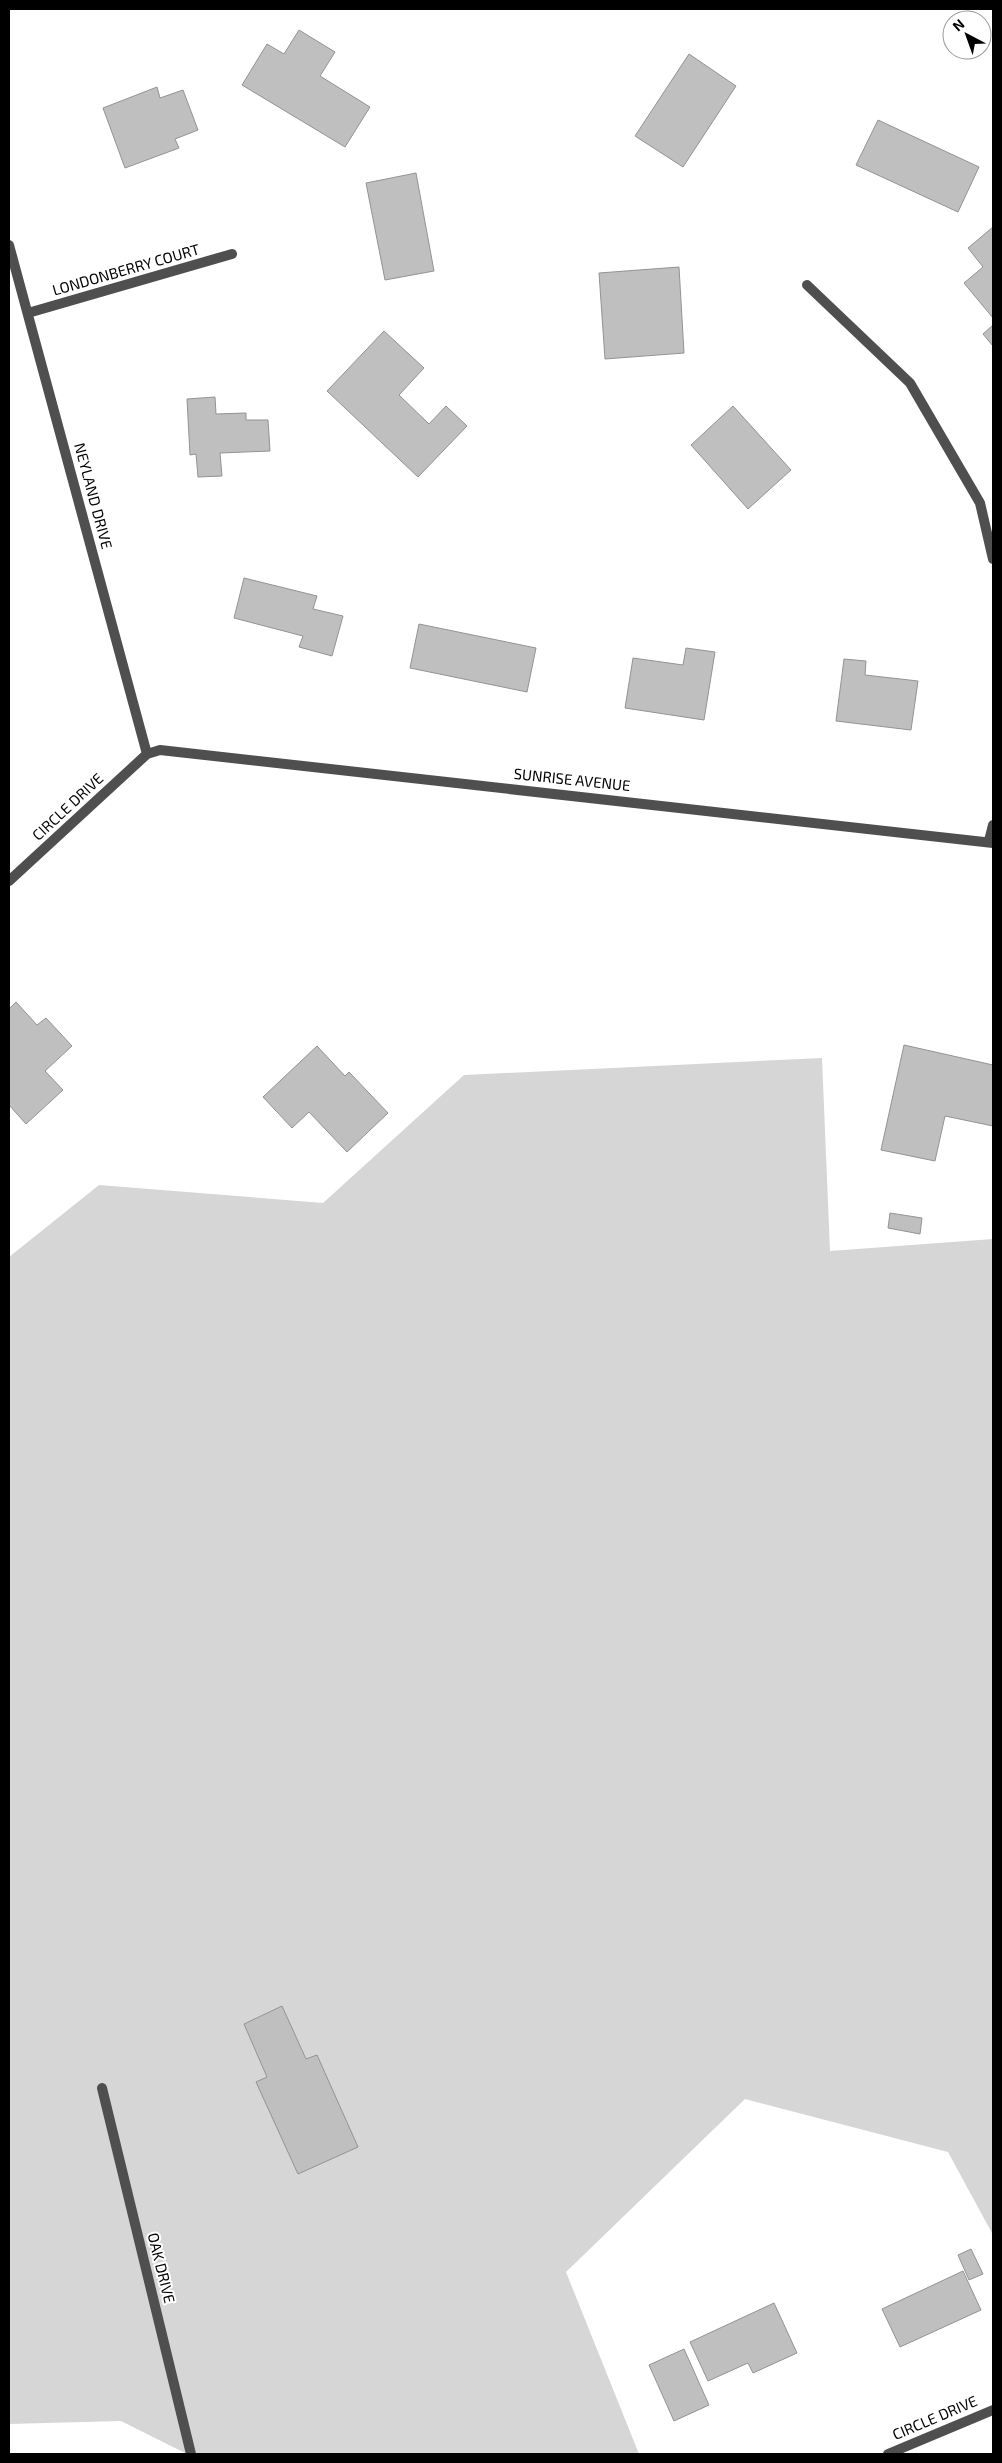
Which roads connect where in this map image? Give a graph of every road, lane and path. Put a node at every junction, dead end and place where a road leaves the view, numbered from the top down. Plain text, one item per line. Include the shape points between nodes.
1 (9, 245) edge
2 (232, 254) dead end
3 (807, 284) dead end
4 (28, 314) junction
5 (993, 558) edge
6 (147, 754) junction
7 (993, 825) edge
8 (991, 842) edge
9 (9, 881) edge
10 (102, 2088) dead end
11 (993, 2410) edge
12 (190, 2454) edge
13 (888, 2454) edge

1 - 4 street, NEYLAND DRIVE
2 - 4 street, LONDONBERRY COURT
3 - 5 street via 910,383 980,503
4 - 6 street, NEYLAND DRIVE
6 - 8 street, SUNRISE AVENUE via 160,750
6 - 9 street, CIRCLE DRIVE
7 - 8 street
10 - 12 street, OAK DRIVE
11 - 13 street, CIRCLE DRIVE

